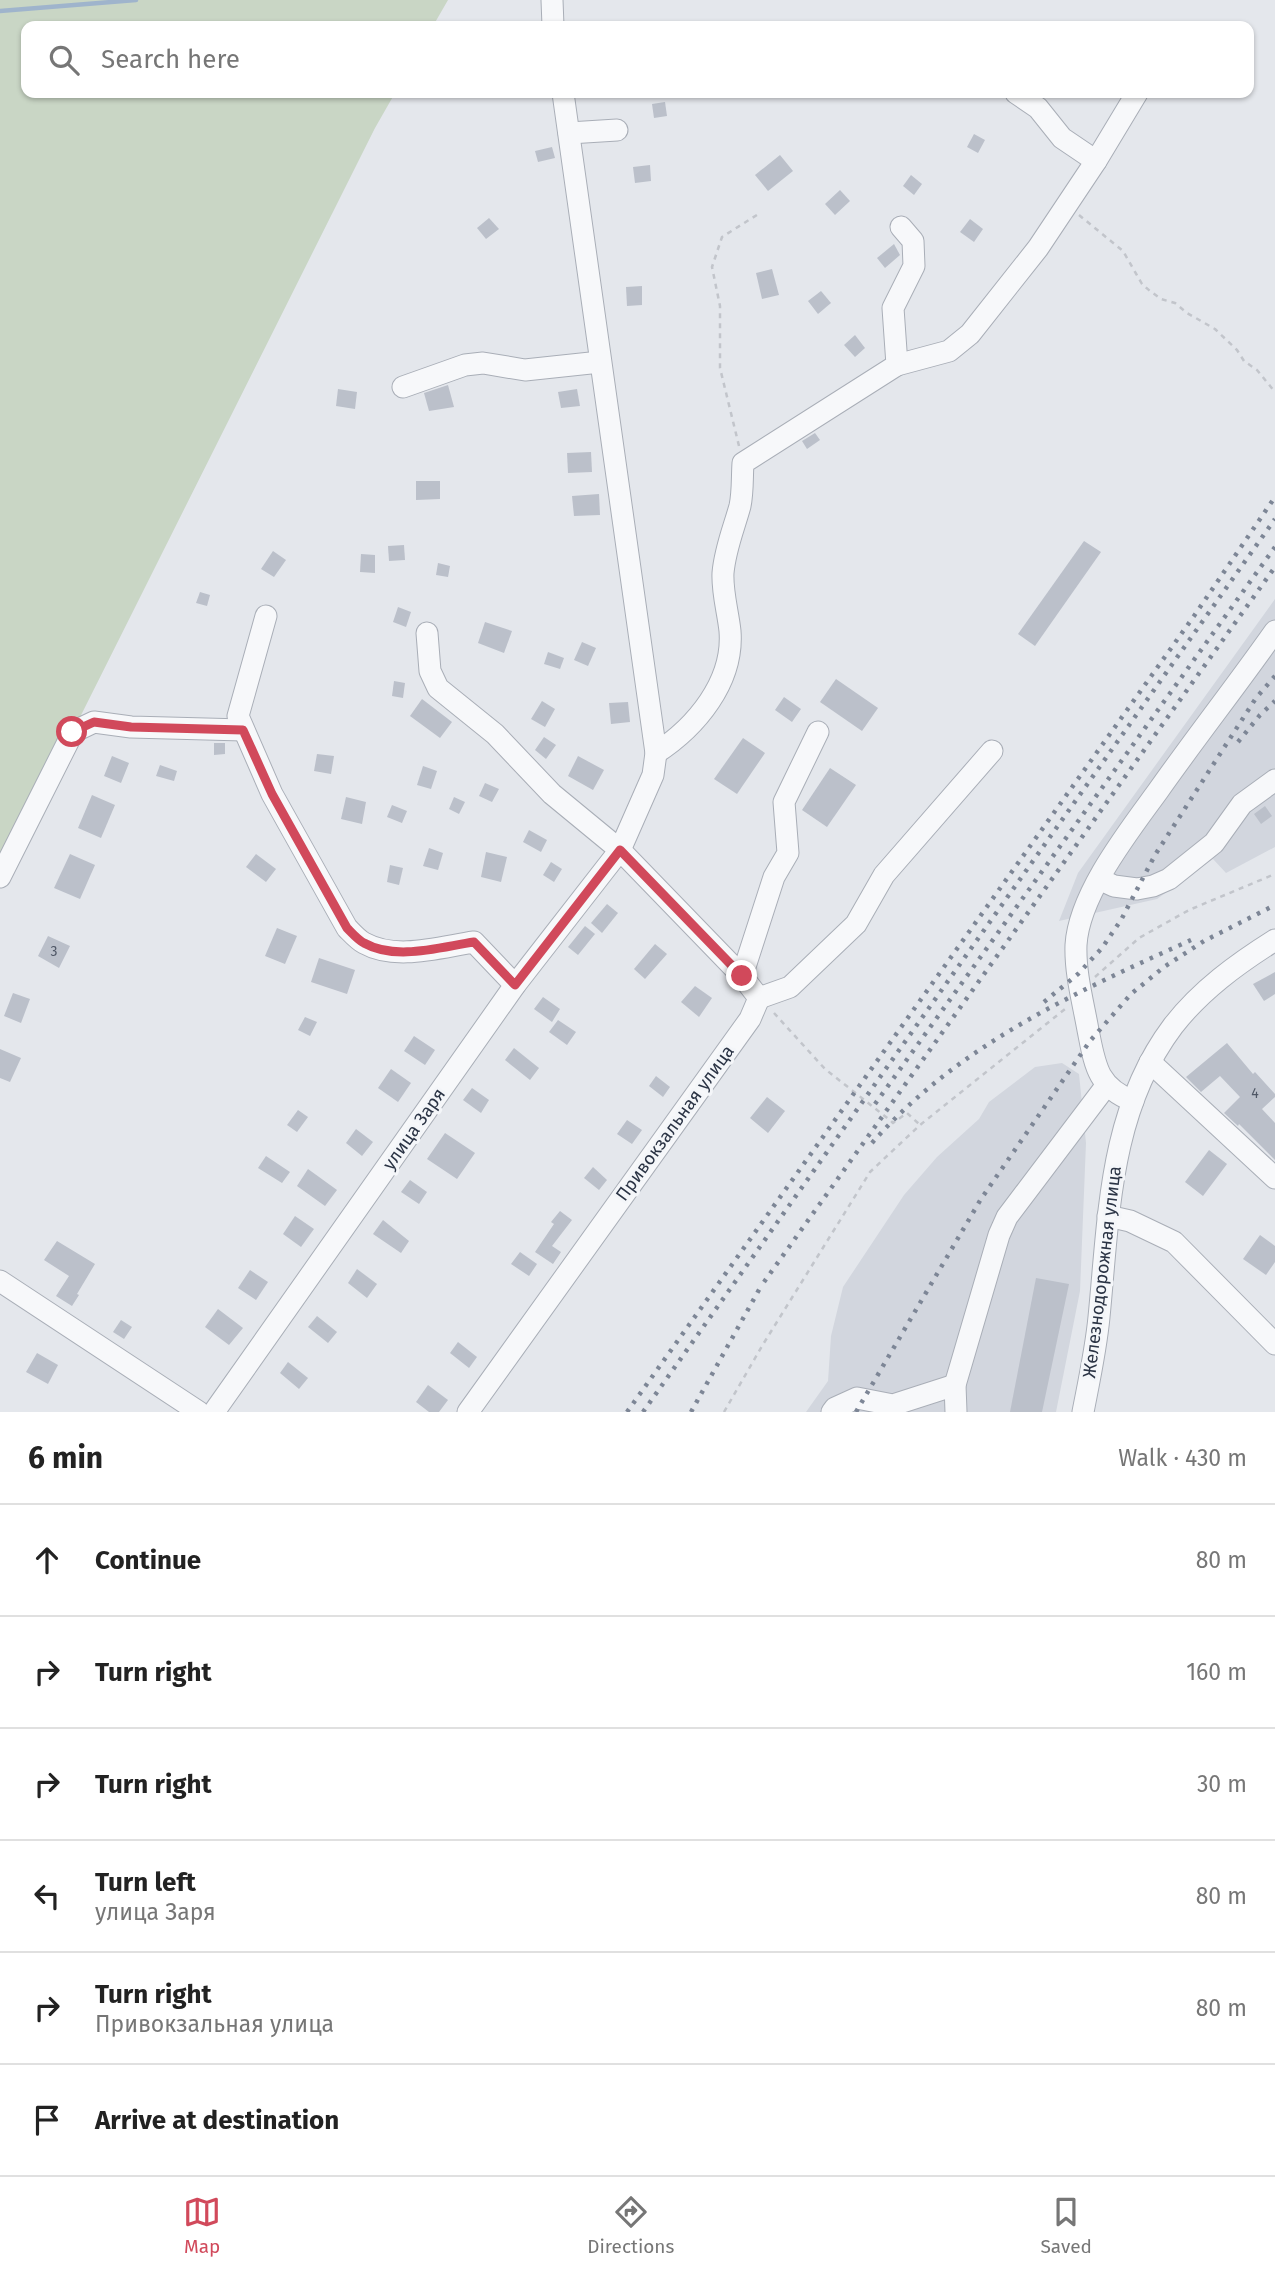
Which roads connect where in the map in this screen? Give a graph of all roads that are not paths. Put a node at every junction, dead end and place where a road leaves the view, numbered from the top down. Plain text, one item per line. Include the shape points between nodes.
1 (551, 0) edge
2 (553, 21) edge
3 (564, 98) edge
4 (1023, 98) edge
5 (1134, 98) edge
6 (617, 130) dead end
7 (569, 133) junction
8 (1096, 161) junction
9 (901, 227) dead end
10 (600, 362) junction
11 (897, 365) junction
12 (403, 387) dead end
13 (266, 616) dead end
14 (1275, 631) edge
15 (427, 633) dead end
16 (243, 730) junction
17 (818, 732) dead end
18 (992, 751) dead end
19 (656, 753) junction
20 (1275, 780) edge
21 (620, 850) junction
22 (0, 877) edge
23 (1099, 879) junction
24 (1275, 940) edge
25 (742, 976) junction
26 (515, 985) junction
27 (759, 998) junction
28 (1150, 1062) junction
29 (1106, 1086) junction
30 (1133, 1101) junction
31 (1275, 1178) edge
32 (1108, 1216) junction
33 (0, 1281) edge
34 (1273, 1337) edge
35 (955, 1385) junction
36 (199, 1412) edge
37 (214, 1412) edge
38 (468, 1412) edge
39 (832, 1412) edge
40 (956, 1412) edge
41 (1083, 1412) edge

1 - 2 street
3 - 7 street
4 - 8 street via 1038,108 1062,138
5 - 8 street
6 - 7 street
7 - 10 street
8 - 11 street via 1038,248 971,334 949,351
9 - 11 street via 914,242 914,266 893,308
10 - 12 street via 525,370 465,365
10 - 19 street
11 - 19 street via 743,463 740,504 723,575 730,635 726,672 707,705 680,737
13 - 16 street via 238,716
14 - 23 street
15 - 21 street via 430,671 438,688 495,734 552,794
16 - 22 street via 94,722 72,732
16 - 26 street via 272,794 347,928 362,942 381,950 474,942
17 - 25 street via 785,802 788,853 774,877
18 - 27 street via 884,875 847,933 790,987
19 - 21 street, улица Заря via 653,775
20 - 23 street via 1242,804 1213,844 1169,879 1137,890
21 - 25 street
21 - 26 street, улица Заря
23 - 29 street via 1076,944 1081,992 1098,1070
24 - 28 street, Железнодорожная улица via 1215,982 1173,1026
25 - 27 street
26 - 37 street, улица Заря
27 - 38 street, Привокзальная улица via 750,1019
28 - 30 street, Железнодорожная улица
28 - 31 street
29 - 30 street
29 - 35 street via 1007,1217
30 - 32 street, Железнодорожная улица via 1112,1178
32 - 34 street via 1174,1242
32 - 41 street, Железнодорожная улица via 1099,1321
33 - 36 street
35 - 39 street via 893,1405 858,1398
35 - 40 street

